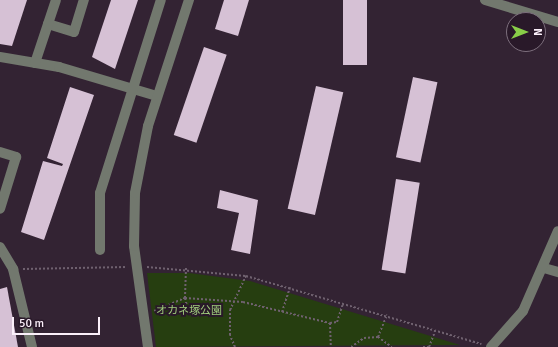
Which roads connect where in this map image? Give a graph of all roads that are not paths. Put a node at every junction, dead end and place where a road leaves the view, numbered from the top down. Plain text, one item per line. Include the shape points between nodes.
1 (56, 0) edge
2 (84, 0) edge
3 (161, 0) edge
4 (190, 0) edge
5 (485, 0) edge
6 (500, 2) edge
7 (558, 22) edge
8 (48, 24) junction
9 (0, 57) edge
10 (35, 63) junction
11 (131, 88) junction
12 (157, 96) junction
13 (0, 152) edge
14 (0, 209) edge
15 (558, 232) edge
16 (0, 247) edge
17 (100, 250) dead end
18 (544, 268) junction
19 (558, 272) edge
20 (488, 346) edge
21 (32, 347) edge
22 (148, 347) edge

1 - 8 street
2 - 8 street via 74,32
3 - 11 street
4 - 12 street
5 - 6 street
6 - 7 street
8 - 10 street
9 - 10 street
10 - 11 street
11 - 12 street
11 - 17 street via 100,193
12 - 22 street via 135,193 137,267
13 - 14 street via 16,157
15 - 18 street
16 - 21 street via 13,269
18 - 19 street
18 - 20 street via 523,311

